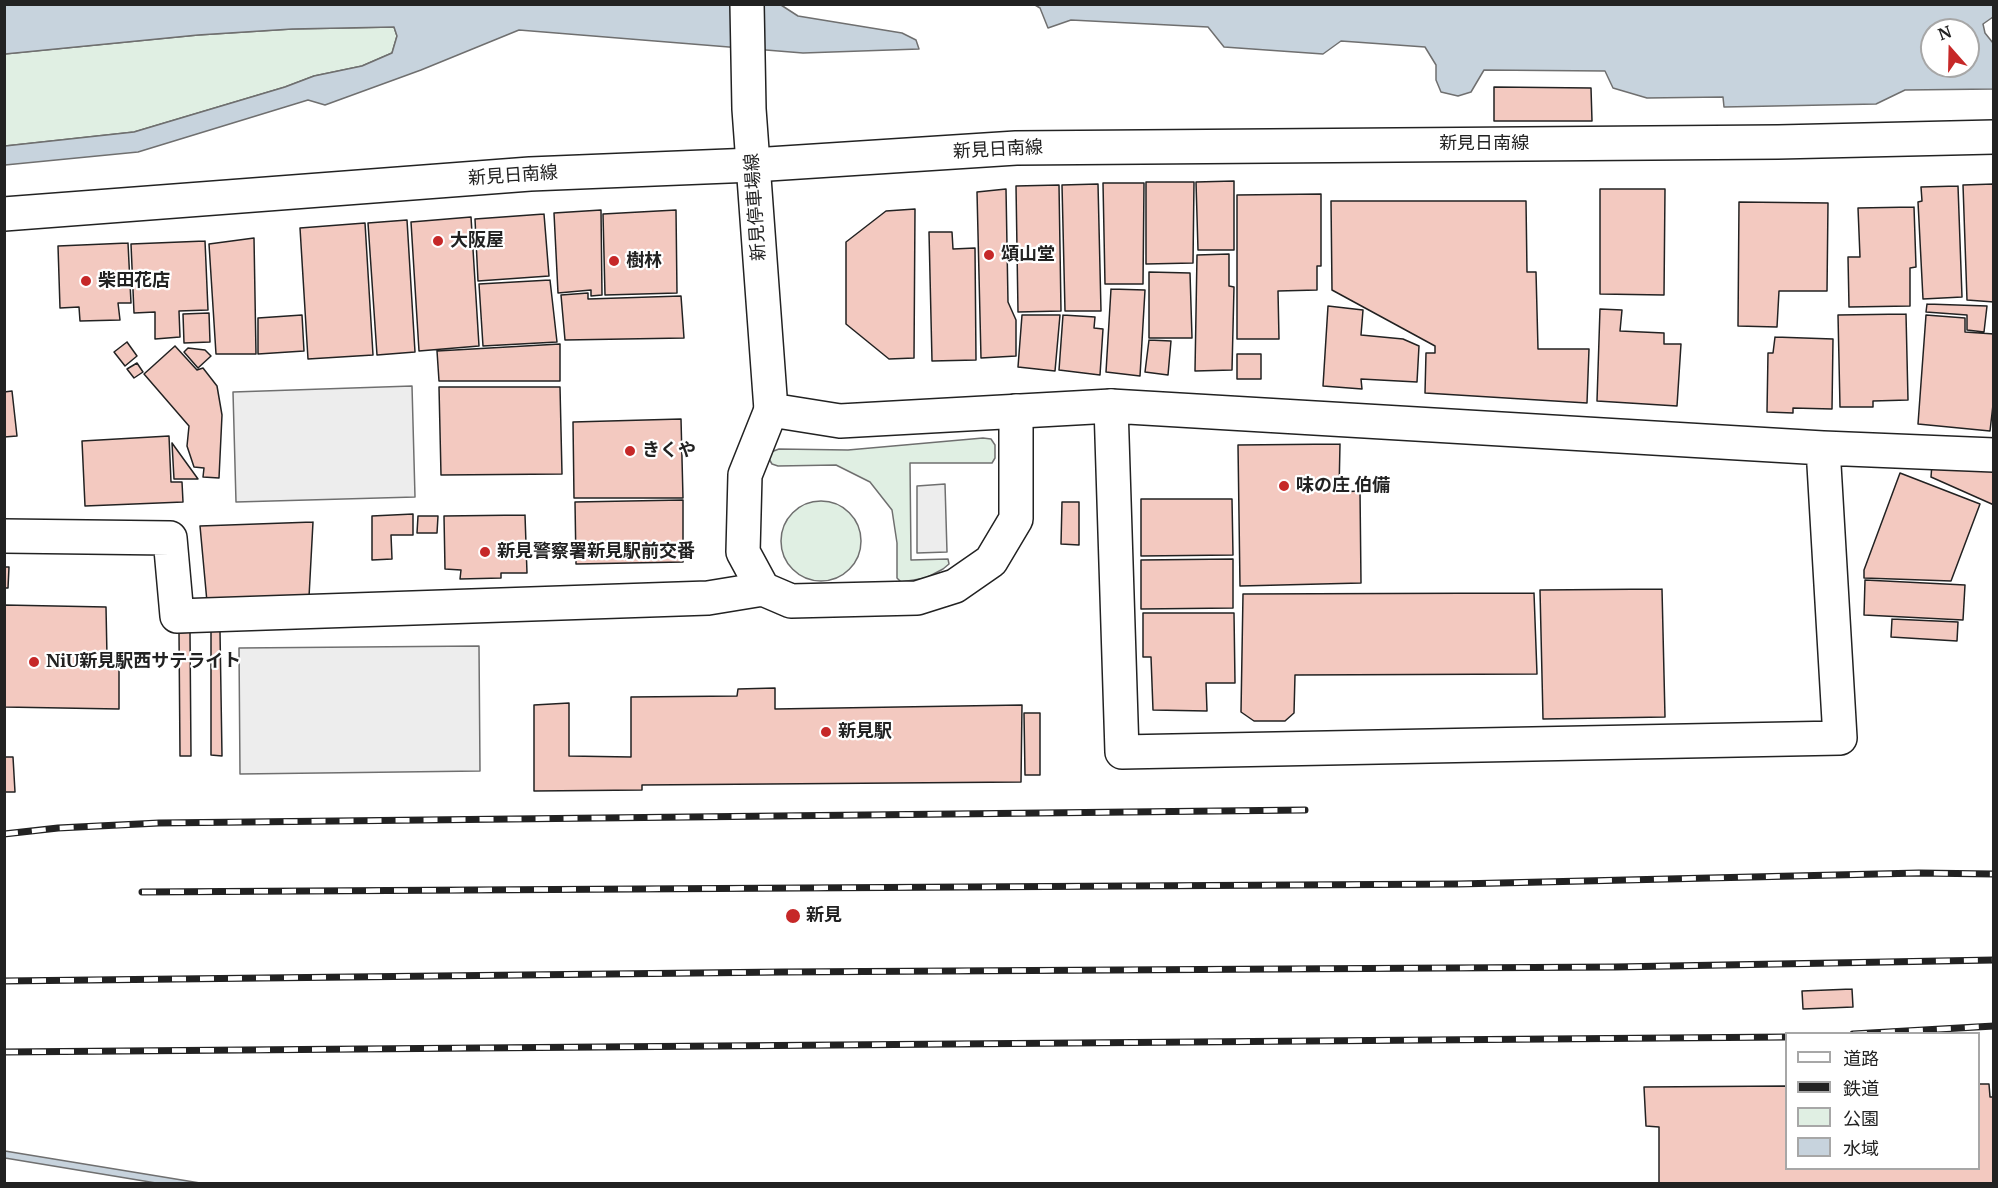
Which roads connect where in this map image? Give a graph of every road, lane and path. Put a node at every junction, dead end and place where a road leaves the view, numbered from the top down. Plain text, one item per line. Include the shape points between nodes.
1 (747, 4) edge
2 (1994, 138) edge
3 (753, 165) junction
4 (4, 214) edge
5 (1110, 406) junction
6 (771, 410) junction
7 (1016, 411) junction
8 (1823, 448) junction
9 (1994, 455) edge
10 (4, 536) edge
11 (763, 589) junction

1 - 3 street, 新見停車場線
2 - 3 street, 新見日南線 via 1016,148
3 - 4 street, 新見日南線 via 530,174
3 - 6 street, 新見停車場線
5 - 7 street
5 - 8 street
5 - 8 street via 1122,752 1840,738
6 - 7 street via 840,421
6 - 11 street via 744,475 743,552
7 - 11 street via 1016,519 991,561 955,586 917,598 791,601
8 - 9 street
10 - 11 street via 171,538 177,616 708,598

